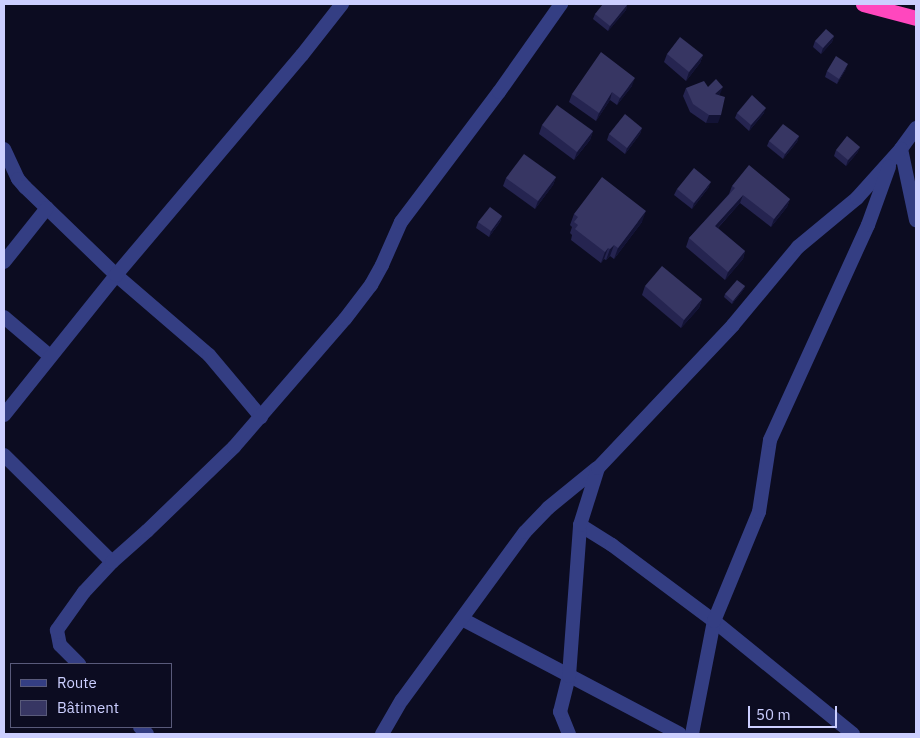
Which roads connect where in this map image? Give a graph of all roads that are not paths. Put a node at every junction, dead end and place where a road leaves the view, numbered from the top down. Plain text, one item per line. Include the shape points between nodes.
1 (342, 4) edge
2 (561, 4) edge
3 (863, 4) edge
4 (916, 18) edge
5 (916, 128) edge
6 (4, 149) edge
7 (896, 154) junction
8 (47, 208) junction
9 (916, 220) edge
10 (4, 262) edge
11 (116, 274) junction
12 (4, 317) edge
13 (50, 356) junction
14 (4, 415) edge
15 (261, 416) junction
16 (4, 454) edge
17 (598, 468) junction
18 (580, 525) junction
19 (112, 562) junction
20 (462, 619) junction
21 (714, 621) junction
22 (77, 663) edge
23 (569, 676) junction
24 (382, 734) edge
25 (568, 734) edge
26 (680, 734) edge
27 (692, 734) edge
28 (853, 734) edge

1 - 11 street
2 - 15 street via 401,222 371,285 340,326
3 - 4 highway
5 - 7 street
6 - 8 street via 18,179
7 - 9 street
7 - 17 street via 857,198 798,247 733,325
7 - 21 street via 868,225 770,440 759,512
8 - 10 street
8 - 11 street
11 - 13 street
11 - 15 street via 209,355
12 - 13 street
13 - 14 street
15 - 19 street via 212,470
16 - 19 street
17 - 18 street
17 - 20 street via 524,532
18 - 21 street
18 - 23 street
19 - 22 street via 84,592 57,630 60,645
20 - 23 street
20 - 24 street via 402,700
21 - 27 street
21 - 28 street
23 - 25 street via 560,712
23 - 26 street

